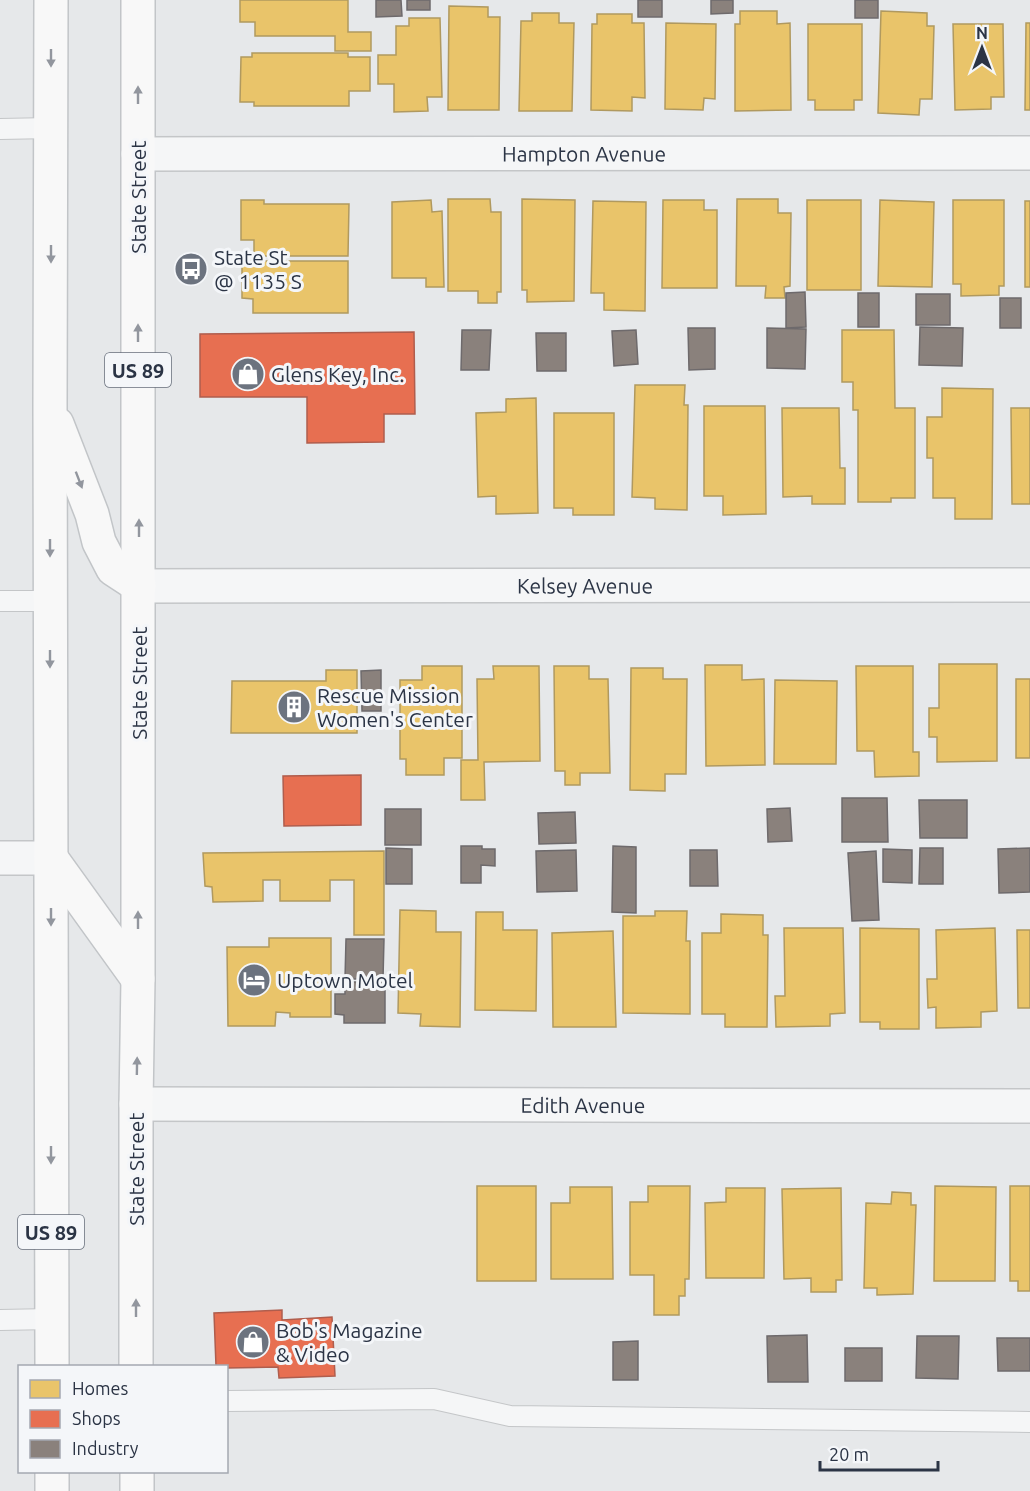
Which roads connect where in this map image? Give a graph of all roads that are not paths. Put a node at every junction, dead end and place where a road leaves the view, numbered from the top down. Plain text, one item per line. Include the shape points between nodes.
1 (51, 0) edge
2 (138, 0) edge
3 (51, 128) junction
4 (0, 129) edge
5 (1030, 153) edge
6 (138, 154) junction
7 (50, 406) junction
8 (1030, 585) edge
9 (139, 586) junction
10 (0, 601) edge
11 (50, 601) junction
12 (0, 858) edge
13 (51, 858) junction
14 (138, 979) junction
15 (136, 1104) junction
16 (1030, 1106) edge
17 (51, 1319) junction
18 (0, 1320) edge
19 (51, 1365) edge
20 (136, 1365) edge
21 (228, 1401) edge
22 (1030, 1422) edge
23 (52, 1473) edge
24 (137, 1473) edge
25 (52, 1491) edge
26 (137, 1491) edge

1 -> 3 main road, US 89
6 -> 2 main road, State Street / US 89
3 - 4 lane
3 -> 7 main road, US 89
5 - 6 street, Hampton Avenue
9 -> 6 main road, State Street / US 89
7 -> 9 main road via 99,542 113,569
7 -> 11 main road, US 89
8 - 9 street, Kelsey Avenue
14 -> 9 main road, State Street / US 89
10 - 11 lane
11 -> 13 main road, US 89
12 - 13 street
13 - 14 main road
13 -> 17 main road, US 89
15 -> 14 main road, State Street / US 89
15 - 16 street, Edith Avenue
20 -> 15 main road, State Street / US 89
17 - 18 lane
17 - 19 main road, US 89
21 - 22 lane via 434,1399 510,1416
23 - 25 main road
24 - 26 main road

